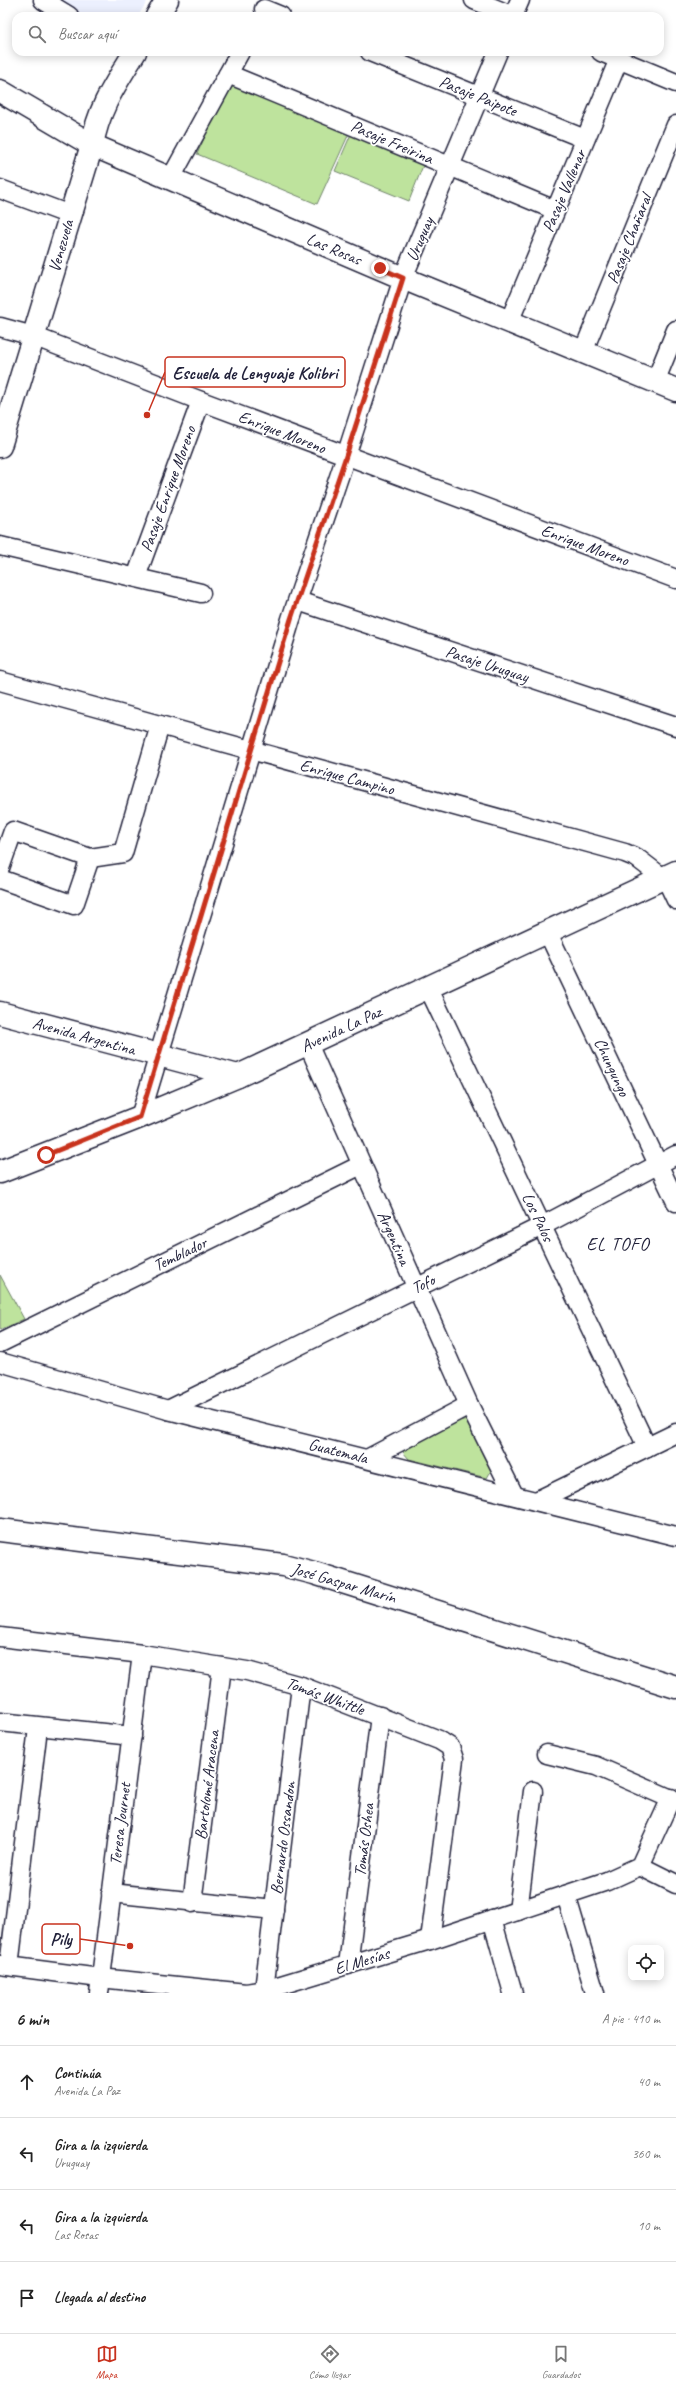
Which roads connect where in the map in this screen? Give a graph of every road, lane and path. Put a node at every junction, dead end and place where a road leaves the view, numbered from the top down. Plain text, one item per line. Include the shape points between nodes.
1 (43, 0) edge
2 (167, 0) edge
3 (474, 0) edge
4 (520, 0) edge
5 (62, 12) edge
6 (160, 12) edge
7 (503, 12) edge
8 (515, 12) edge
9 (130, 56) edge
10 (238, 56) edge
11 (380, 56) edge
12 (496, 56) edge
13 (611, 56) edge
14 (619, 59) junction
15 (228, 74) junction
16 (676, 83) edge
17 (0, 91) edge
18 (480, 96) junction
19 (676, 125) edge
20 (585, 139) junction
21 (92, 145) junction
22 (450, 167) junction
23 (171, 178) junction
24 (0, 189) edge
25 (556, 210) junction
26 (70, 216) junction
27 (403, 278) junction
28 (509, 322) junction
29 (0, 327) edge
30 (676, 330) edge
31 (33, 336) junction
32 (583, 352) junction
33 (655, 382) junction
34 (676, 390) edge
35 (201, 401) junction
36 (0, 446) edge
37 (346, 456) junction
38 (0, 546) edge
39 (136, 577) junction
40 (676, 579) edge
41 (200, 593) dead end
42 (298, 601) junction
43 (0, 680) edge
44 (160, 725) junction
45 (676, 726) edge
46 (252, 751) junction
47 (90, 858) junction
48 (0, 868) edge
49 (669, 875) edge
50 (0, 879) edge
51 (676, 900) edge
52 (548, 932) junction
53 (428, 987) junction
54 (0, 1013) edge
55 (308, 1044) junction
56 (158, 1056) junction
57 (238, 1076) junction
58 (140, 1117) junction
59 (676, 1155) edge
60 (658, 1164) junction
61 (360, 1165) junction
62 (0, 1172) edge
63 (676, 1202) edge
64 (542, 1226) junction
65 (416, 1287) junction
66 (0, 1343) edge
67 (0, 1362) edge
68 (469, 1405) junction
69 (168, 1410) junction
70 (676, 1433) edge
71 (647, 1447) junction
72 (369, 1458) junction
73 (514, 1495) junction
74 (536, 1501) junction
75 (0, 1530) edge
76 (676, 1536) edge
77 (0, 1637) edge
78 (142, 1654) junction
79 (222, 1667) junction
80 (301, 1686) junction
81 (676, 1687) edge
82 (380, 1716) junction
83 (0, 1722) edge
84 (38, 1728) junction
85 (132, 1736) junction
86 (547, 1754) dead end
87 (532, 1791) dead end
88 (674, 1800) edge
89 (640, 1866) junction
90 (676, 1884) edge
91 (111, 1893) junction
92 (566, 1895) junction
93 (192, 1902) junction
94 (274, 1910) junction
95 (518, 1911) junction
96 (492, 1920) junction
97 (430, 1940) junction
98 (348, 1965) junction
99 (4, 1966) edge
100 (100, 1986) edge
101 (264, 1990) junction
102 (513, 1993) edge
103 (595, 1993) edge

1 - 5 street
2 - 6 street
3 - 7 street
4 - 8 street
9 - 21 street, Venezuela via 96,121
10 - 15 street
11 - 18 street, Pasaje Paipote
12 - 18 street, Uruguay
13 - 14 street
14 - 16 street
14 - 20 street, Pasaje Vallenar
15 - 22 street, Pasaje Freirina
15 - 23 street
17 - 21 street, Las Rosas
18 - 20 street, Pasaje Paipote
18 - 22 street, Uruguay
19 - 32 street, Pasaje Chañaral
20 - 25 street, Pasaje Vallenar
21 - 23 street, Las Rosas
21 - 26 street, Venezuela
22 - 25 street, Pasaje Freirina
22 - 27 street, Uruguay
23 - 27 street, Las Rosas
24 - 26 street
25 - 28 street, Pasaje Vallenar
26 - 31 street, Venezuela
27 - 28 street, Las Rosas
27 - 37 street, Uruguay
28 - 32 street, Las Rosas
29 - 31 street, Enrique Moreno
30 - 33 street
31 - 35 street, Enrique Moreno
31 - 36 street, Venezuela
32 - 33 street, Las Rosas
33 - 34 street, Las Rosas
35 - 37 street, Enrique Moreno
35 - 39 street, Pasaje Enrique Moreno
37 - 40 street, Enrique Moreno
37 - 42 street, Uruguay
38 - 39 street
39 - 41 street
42 - 45 street, Pasaje Uruguay
42 - 46 street, Uruguay
43 - 44 street, Enrique Campino
44 - 46 street, Enrique Campino
44 - 47 street via 123,853
46 - 49 street, Enrique Campino via 625,854
46 - 56 street, Uruguay
47 - 48 street via 13,831
47 - 50 street via 74,905
49 - 51 street, Enrique Campino via 667,881
49 - 52 street, Avenida La Paz
52 - 53 street, Avenida La Paz
52 - 60 street, Chungungo
53 - 55 street, Avenida La Paz
53 - 64 street, Los Palos
54 - 56 street, Avenida Argentina
55 - 57 street, Avenida La Paz
55 - 61 street, Argentina
56 - 57 street, Avenida Argentina
56 - 58 street, Uruguay
57 - 58 street, Avenida La Paz
58 - 62 street, Avenida La Paz
59 - 60 street, Tofo
60 - 63 street, Chungungo
60 - 64 street, Tofo
61 - 65 street, Argentina
61 - 66 street, Temblador
64 - 65 street, Tofo
64 - 71 street, Los Palos
65 - 68 street, Argentina
65 - 69 street, Tofo
67 - 69 street, Guatemala
68 - 72 street
68 - 73 street, Argentina
69 - 72 street, Guatemala
70 - 71 street
71 - 74 street
72 - 73 street, Guatemala
73 - 74 street, Guatemala
74 - 76 street, Guatemala
75 - 81 street, José Gaspar Marín via 283,1565 327,1576
77 - 78 street, Tomás Whittle
78 - 79 street, Tomás Whittle
78 - 85 street, Teresa Journet
79 - 80 street, Tomás Whittle
79 - 93 street, Bartolomé Aracena
80 - 82 street, Tomás Whittle
80 - 94 street, Bernardo Ossandon
82 - 97 street, Tomás Whittle via 439,1740 450,1747 454,1759
82 - 98 street, Tomás Oshea
83 - 84 street
84 - 85 street
84 - 99 street
85 - 91 street, Teresa Journet
86 - 88 street via 596,1766
87 - 95 street
88 - 89 street
89 - 90 street
89 - 92 street, El Mesías via 608,1881
91 - 93 street
91 - 100 street, Teresa Journet
92 - 95 street, El Mesías
92 - 103 street
93 - 94 street
94 - 101 street, Bernardo Ossandon
95 - 96 street, El Mesías
96 - 97 street, El Mesías
96 - 102 street
97 - 98 street, El Mesías
98 - 101 street, El Mesías
99 - 100 street, El Mesías
100 - 101 street, El Mesías via 246,1993

